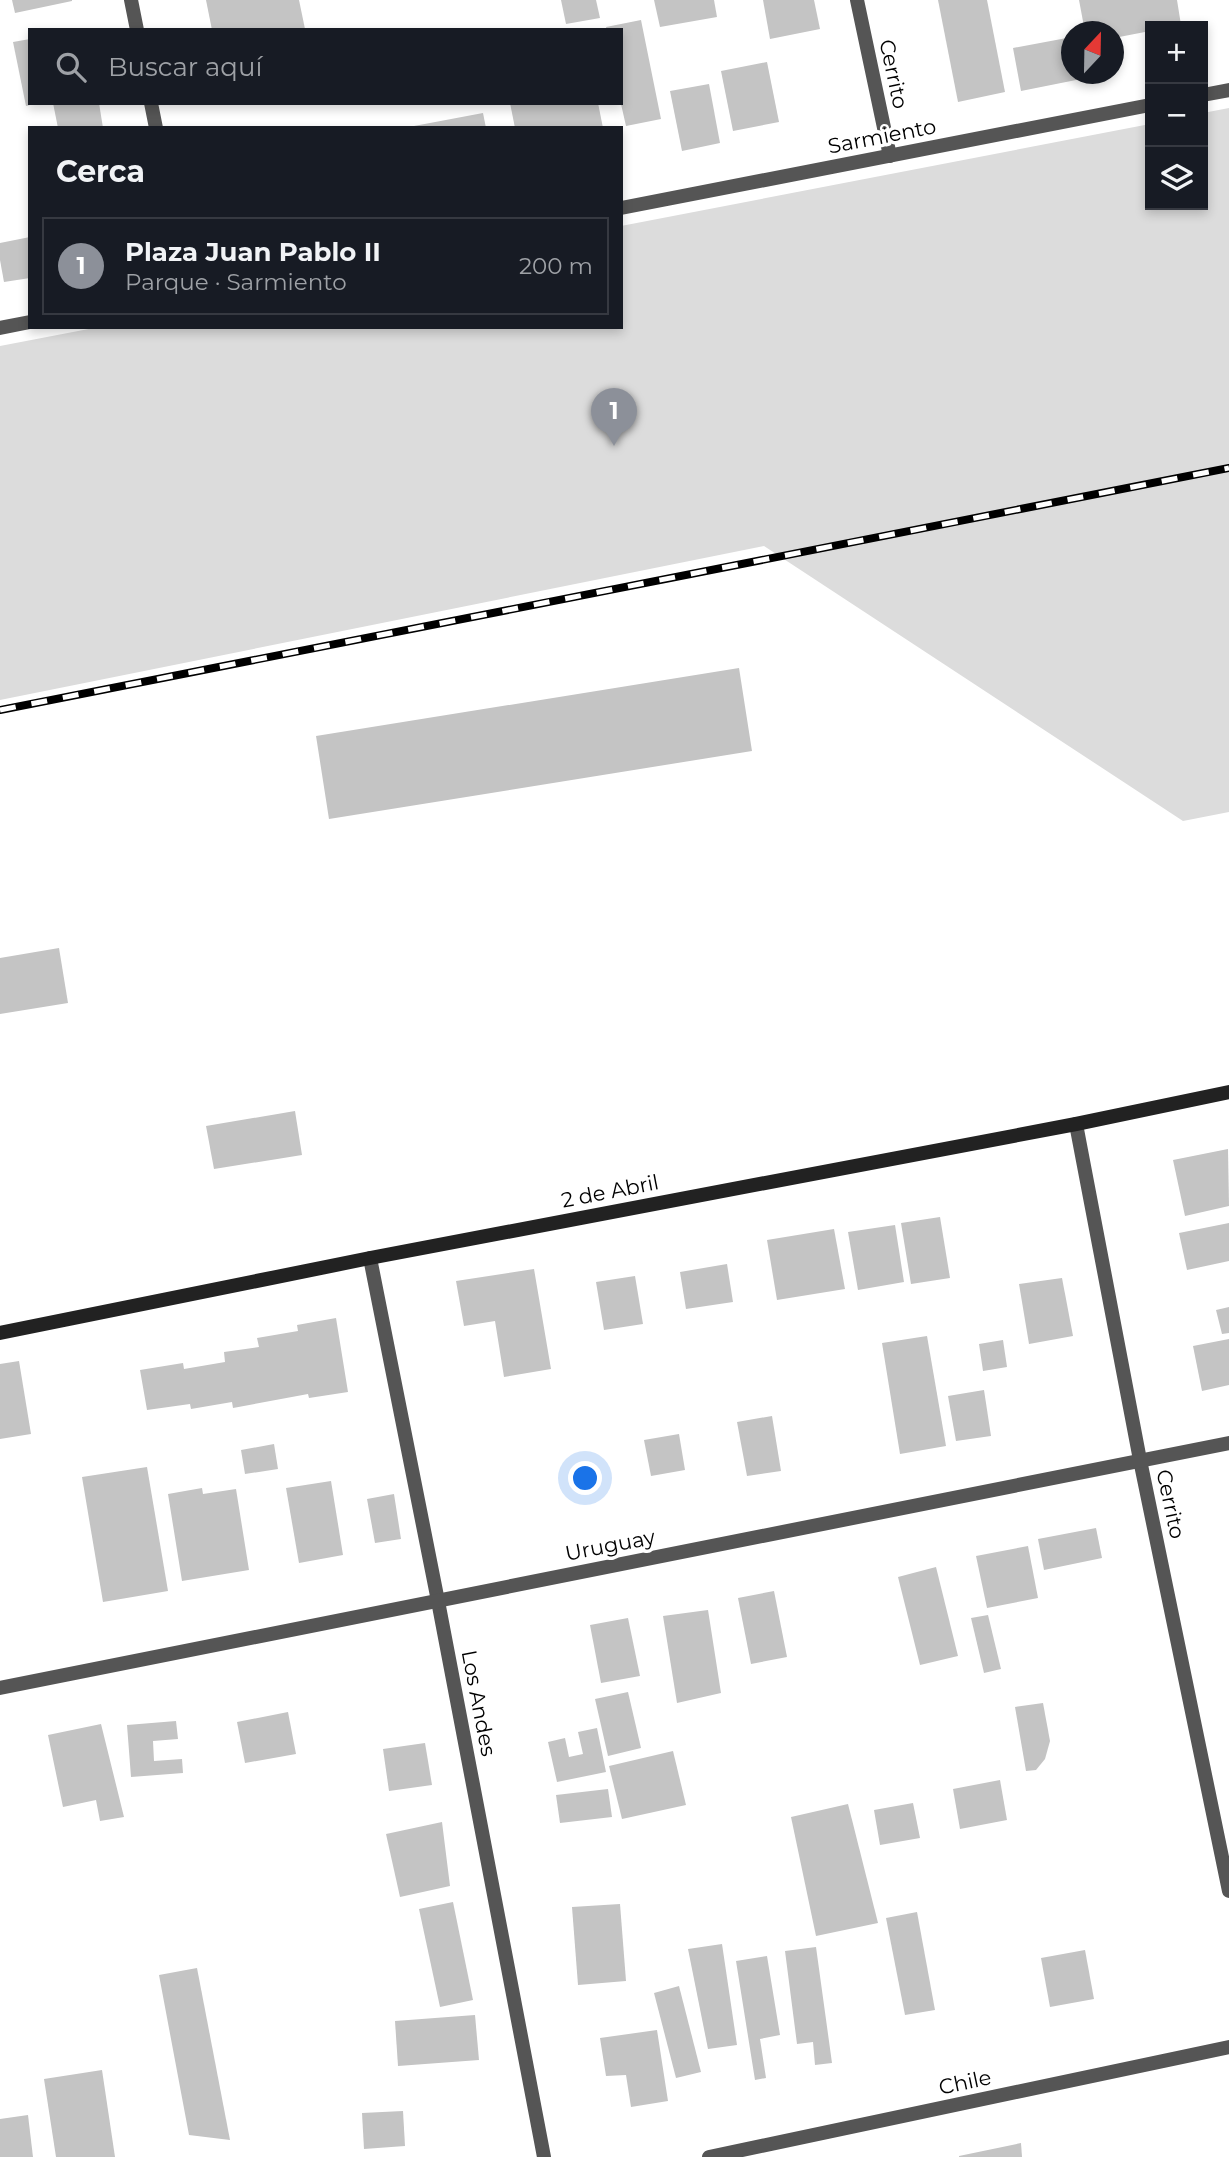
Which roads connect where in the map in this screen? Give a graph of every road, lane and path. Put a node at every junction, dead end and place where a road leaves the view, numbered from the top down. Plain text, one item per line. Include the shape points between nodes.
1 (131, 0) edge
2 (857, 0) edge
3 (137, 28) edge
4 (1229, 90) edge
5 (1208, 94) edge
6 (151, 105) edge
7 (1145, 106) edge
8 (156, 126) edge
9 (890, 156) junction
10 (623, 208) edge
11 (28, 322) edge
12 (0, 328) edge
13 (1229, 1092) edge
14 (1076, 1124) junction
15 (370, 1258) junction
16 (0, 1333) edge
17 (1229, 1443) edge
18 (1140, 1460) junction
19 (438, 1601) junction
20 (0, 1688) edge
21 (1229, 1891) edge
22 (1229, 2047) edge
23 (544, 2157) edge
24 (709, 2157) edge

1 - 3 street
2 - 9 street, Cerrito
4 - 5 street
6 - 8 street
7 - 9 street, Sarmiento
9 - 10 street, Sarmiento
11 - 12 street
13 - 14 main road, 2 de Abril
14 - 15 main road, 2 de Abril
14 - 18 street, Cerrito
15 - 16 main road, 2 de Abril
15 - 19 street, Los Andes
17 - 18 street, Uruguay
18 - 19 street, Uruguay
18 - 21 street, Cerrito
19 - 20 street, Uruguay
19 - 23 street, Los Andes
22 - 24 street, Chile

